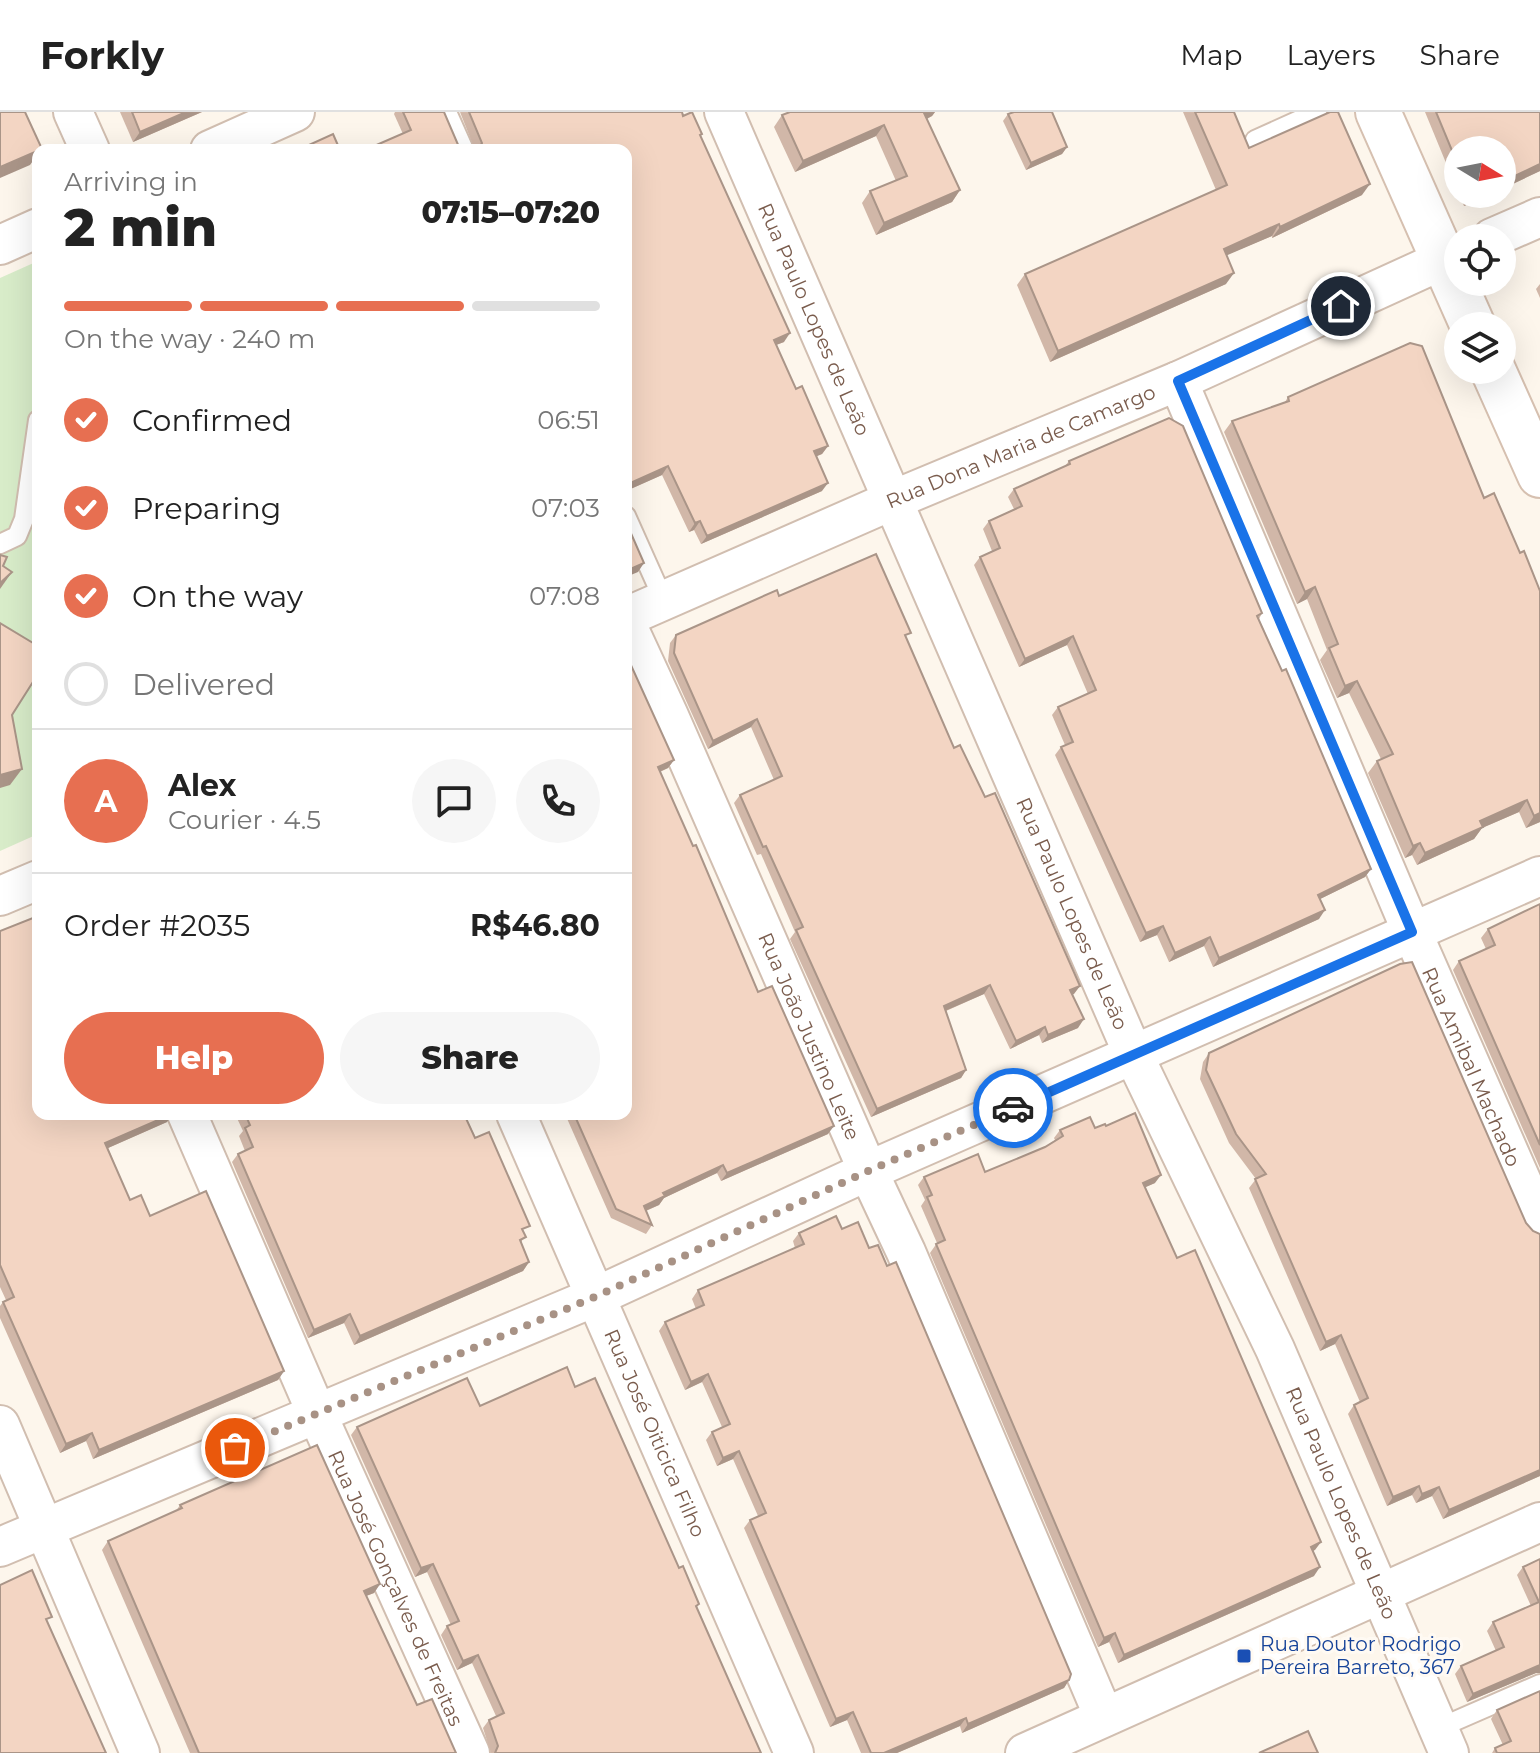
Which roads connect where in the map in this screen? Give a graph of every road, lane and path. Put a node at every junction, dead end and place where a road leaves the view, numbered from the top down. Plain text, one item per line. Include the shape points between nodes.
1 (73, 112) edge
2 (295, 112) edge
3 (447, 112) edge
4 (724, 112) edge
5 (1317, 112) edge
6 (1378, 112) edge
7 (1255, 140) dead end
8 (87, 144) edge
9 (223, 144) edge
10 (461, 144) edge
11 (1540, 217) edge
12 (1516, 228) edge
13 (32, 231) edge
14 (1444, 242) edge
15 (0, 245) edge
16 (1444, 259) edge
17 (1178, 381) junction
18 (1499, 384) edge
19 (32, 462) edge
20 (1540, 475) edge
21 (893, 500) junction
22 (632, 529) edge
23 (0, 544) edge
24 (664, 601) junction
25 (632, 617) edge
26 (632, 633) edge
27 (1540, 876) edge
28 (32, 883) edge
29 (0, 896) edge
30 (1412, 932) junction
31 (1134, 1056) junction
32 (190, 1120) edge
33 (519, 1120) edge
34 (868, 1171) junction
35 (1540, 1223) edge
36 (597, 1296) junction
37 (317, 1414) junction
38 (0, 1425) edge
39 (1540, 1522) edge
40 (44, 1527) junction
41 (0, 1547) edge
42 (1380, 1593) junction
43 (1540, 1684) edge
44 (1104, 1717) junction
45 (1444, 1741) edge
46 (140, 1753) edge
47 (470, 1753) edge
48 (794, 1753) edge
49 (1025, 1753) edge

1 - 8 street
2 - 9 street
3 - 10 lane
4 - 21 street, Rua Paulo Lopes de Leão
5 - 7 lane
6 - 14 main road
11 - 12 street
13 - 15 street
16 - 17 street, Rua Dona Maria de Camargo
17 - 21 street, Rua Dona Maria de Camargo
17 - 30 street, Rua Amibal Machado
18 - 20 main road
19 - 23 lane via 24,519 17,536
21 - 24 street, Rua Dona Maria de Camargo
21 - 31 street, Rua Paulo Lopes de Leão
22 - 24 lane
24 - 25 street, Rua Dona Maria de Camargo
26 - 34 street, Rua João Justino Leite
27 - 30 street
28 - 29 street
30 - 31 street
30 - 35 street, Rua Amibal Machado
31 - 34 street
31 - 42 street, Rua Paulo Lopes de Leão via 1275,1349
32 - 37 street, Rua José Gonçalves de Freitas
33 - 36 street, Rua José Oiticica Filho
34 - 36 street
34 - 44 street, Rua João Justino Leite
36 - 37 street
36 - 48 street, Rua José Oiticica Filho
37 - 40 street
37 - 47 street, Rua José Gonçalves de Freitas
38 - 40 street
39 - 42 street
40 - 41 street
40 - 46 street
42 - 44 street
42 - 45 street, Rua Paulo Lopes de Leão
43 - 45 lane
44 - 49 street

